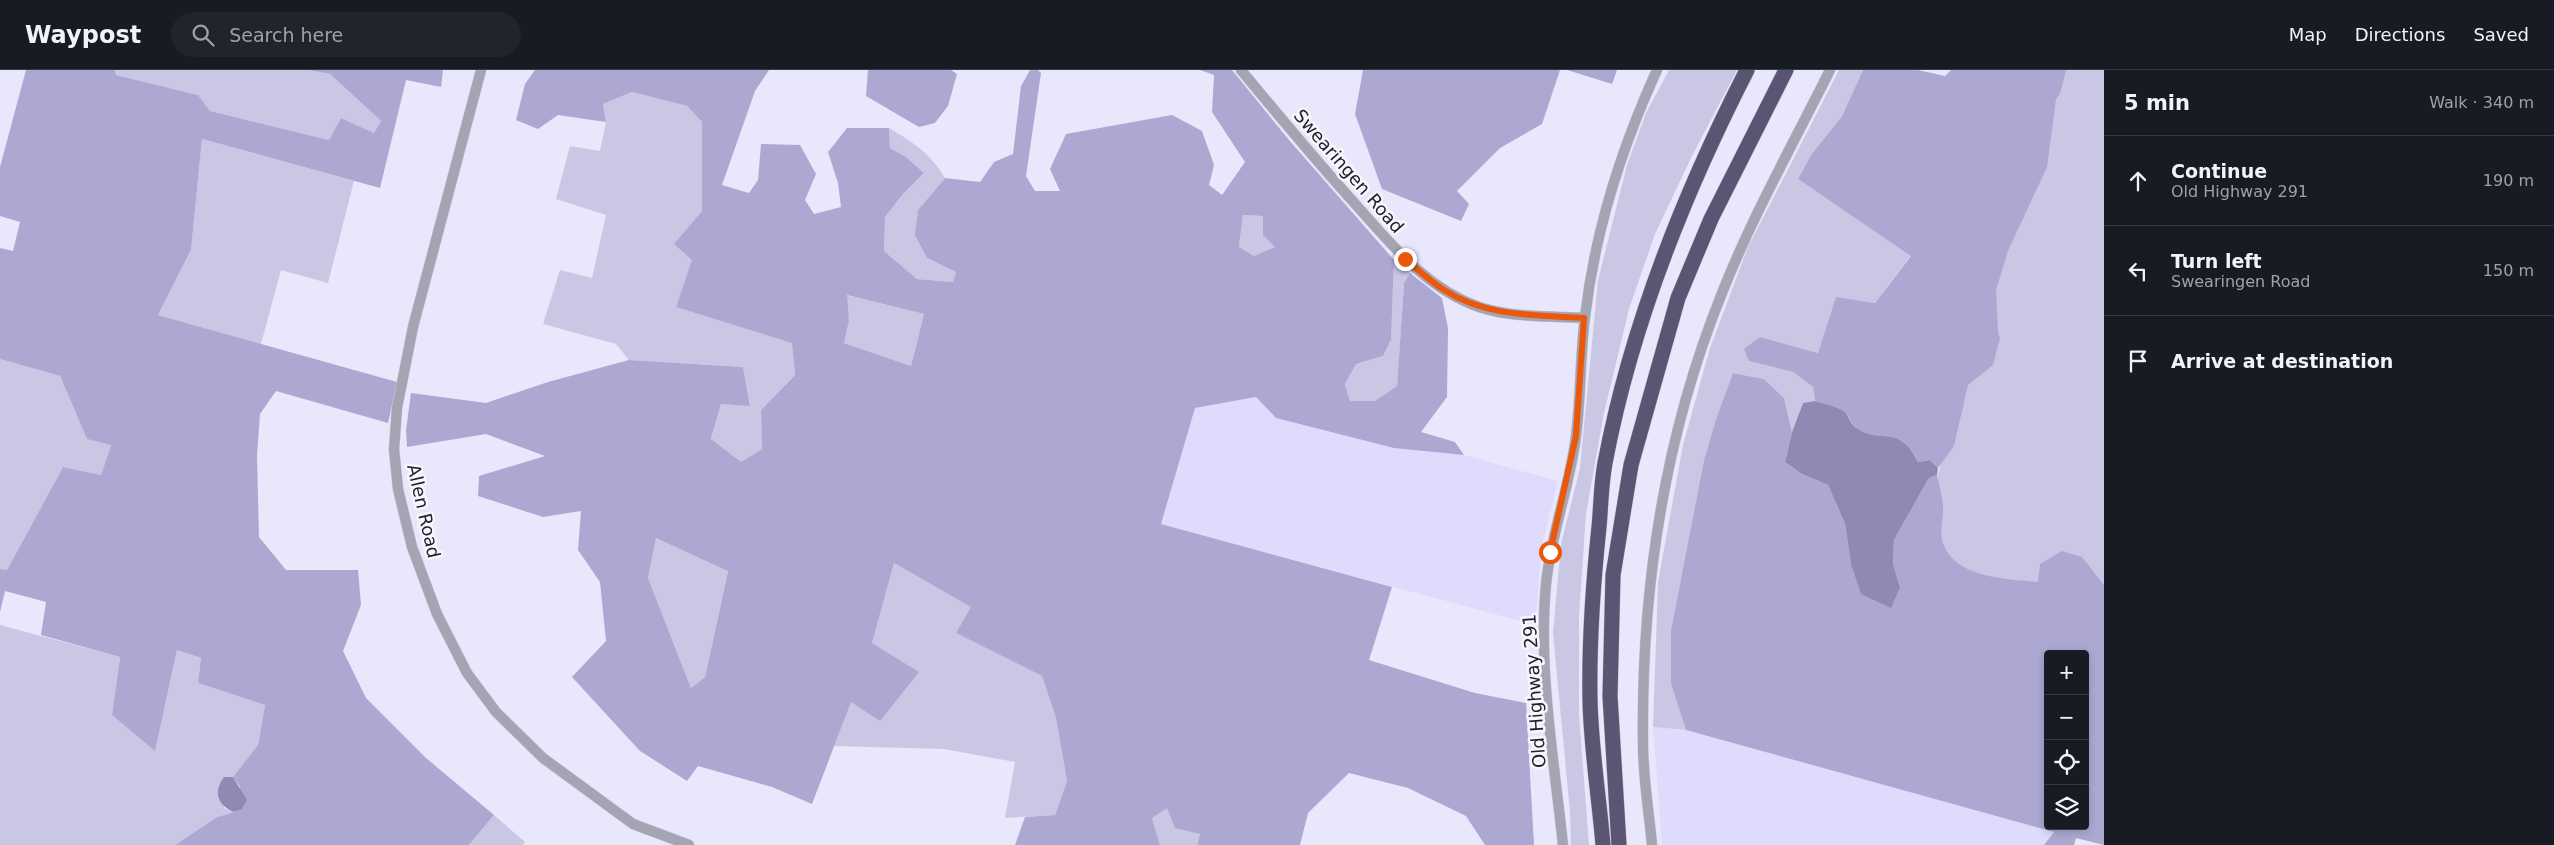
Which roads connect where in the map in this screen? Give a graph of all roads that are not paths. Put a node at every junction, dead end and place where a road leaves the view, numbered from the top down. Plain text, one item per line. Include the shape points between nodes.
1 (481, 70) edge
2 (1241, 70) edge
3 (1658, 70) edge
4 (1747, 70) edge
5 (1786, 70) edge
6 (1830, 70) edge
7 (1584, 318) junction
8 (1617, 810) junction
9 (689, 845) edge
10 (1563, 845) edge
11 (1603, 845) edge
12 (1619, 845) edge
13 (1623, 845) edge
14 (1652, 845) edge

1 - 9 street, Allen Road via 415,320 397,408 394,450 398,489 412,548 437,614 467,673 496,712 543,758 633,824
2 - 7 street, Swearingen Road via 1325,171 1405,259 1443,290 1479,307 1511,314
3 - 7 street, Old Highway 291 via 1634,121 1609,192
4 - 11 highway via 1682,208 1652,288 1632,351 1605,464 1593,583 1590,701
5 - 8 highway via 1711,218 1678,298 1631,465 1613,575 1610,696
6 - 14 street via 1732,268 1700,354 1676,435 1653,554 1645,636 1643,746
7 - 10 street, Old Highway 291 via 1576,436 1550,552 1544,615 1547,685
8 - 12 highway
8 - 13 highway

